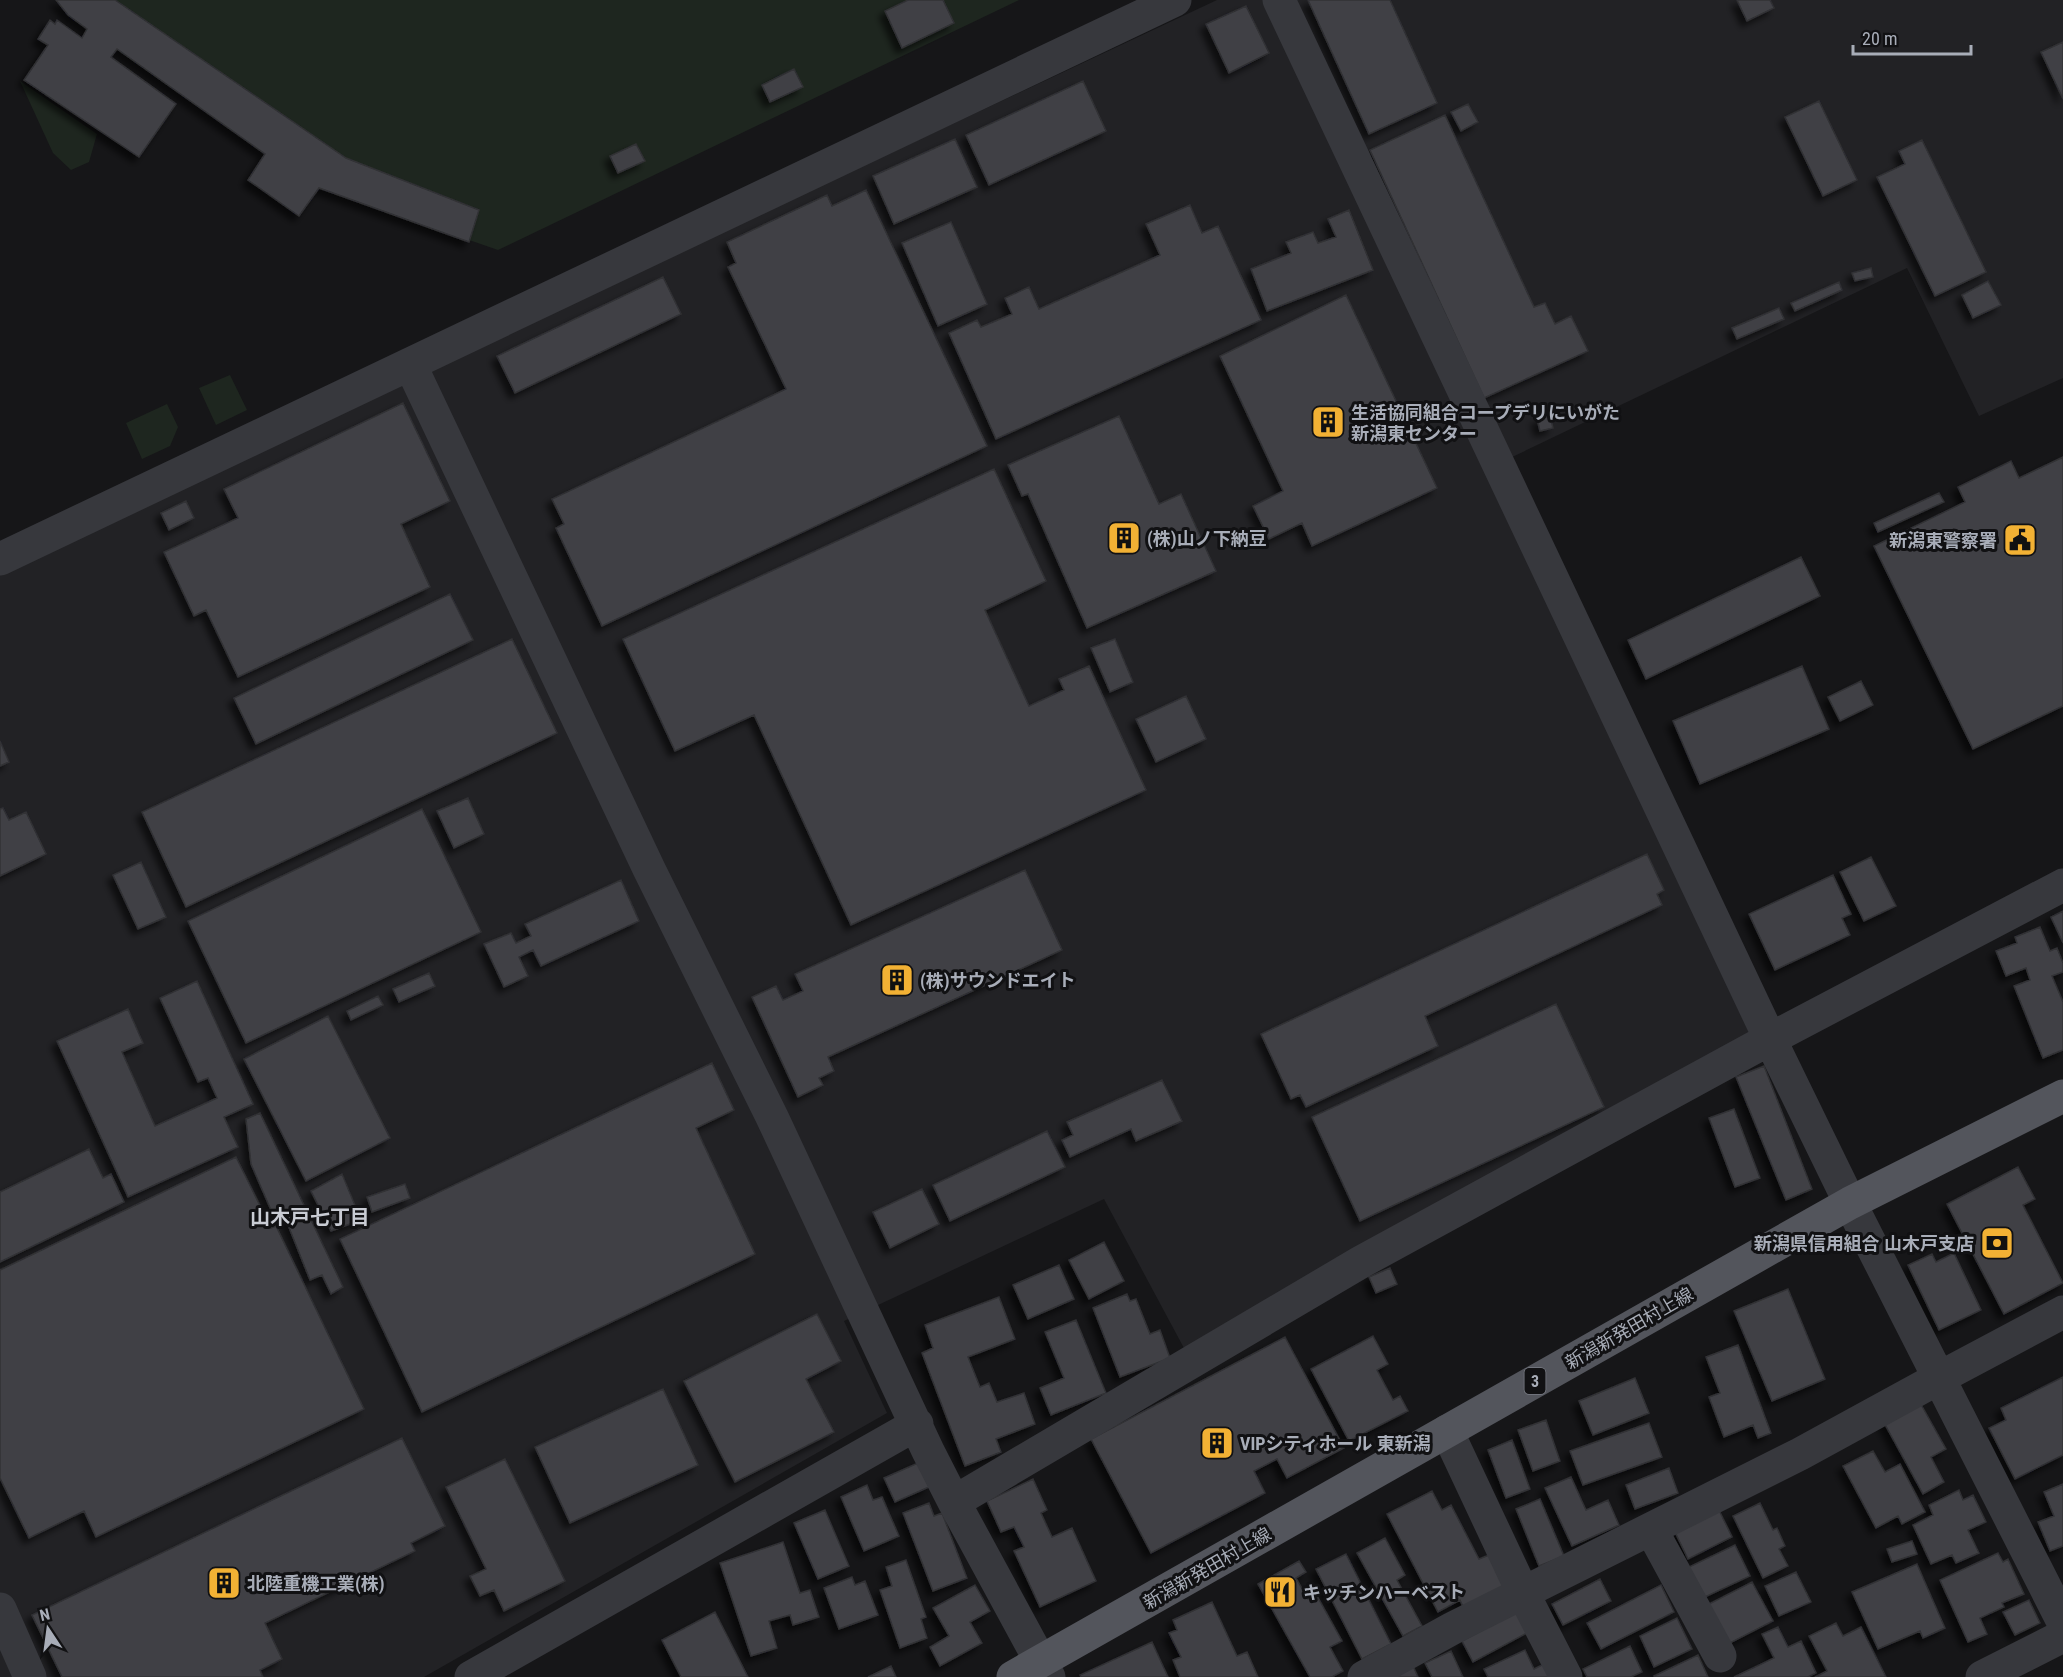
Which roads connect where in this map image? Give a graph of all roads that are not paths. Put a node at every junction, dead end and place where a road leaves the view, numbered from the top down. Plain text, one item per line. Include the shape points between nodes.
1 (1175, 0) edge
2 (1279, 0) edge
3 (410, 364) junction
4 (0, 559) edge
5 (2063, 885) edge
6 (1770, 1039) junction
7 (2063, 1095) edge
8 (1850, 1203) junction
9 (2063, 1312) edge
10 (1939, 1378) junction
11 (917, 1424) junction
12 (1447, 1431) junction
13 (954, 1502) junction
14 (1651, 1529) junction
15 (1523, 1593) junction
16 (0, 1609) edge
17 (2063, 1622) edge
18 (2063, 1636) edge
19 (1720, 1656) dead end
20 (1045, 1669) edge
21 (30, 1677) edge
22 (471, 1677) edge
23 (1013, 1677) edge
24 (1364, 1677) edge
25 (1566, 1677) edge
26 (1982, 1677) edge

1 - 3 street
2 - 6 street
3 - 4 street
3 - 11 street
5 - 6 street
6 - 8 street
6 - 13 street via 1361,1263
7 - 8 main road, 新潟新発田村上線 / 3
8 - 10 street
8 - 12 main road, 新潟新発田村上線 / 3
9 - 10 street
10 - 14 street via 1800,1455
10 - 17 street
11 - 13 street
11 - 22 street
12 - 15 street
12 - 20 main road, 新潟新発田村上線 / 3
13 - 20 street
14 - 15 street
14 - 19 street
15 - 24 street
15 - 25 street
16 - 21 street
18 - 26 street
20 - 23 main road, 新潟新発田村上線 / 3

